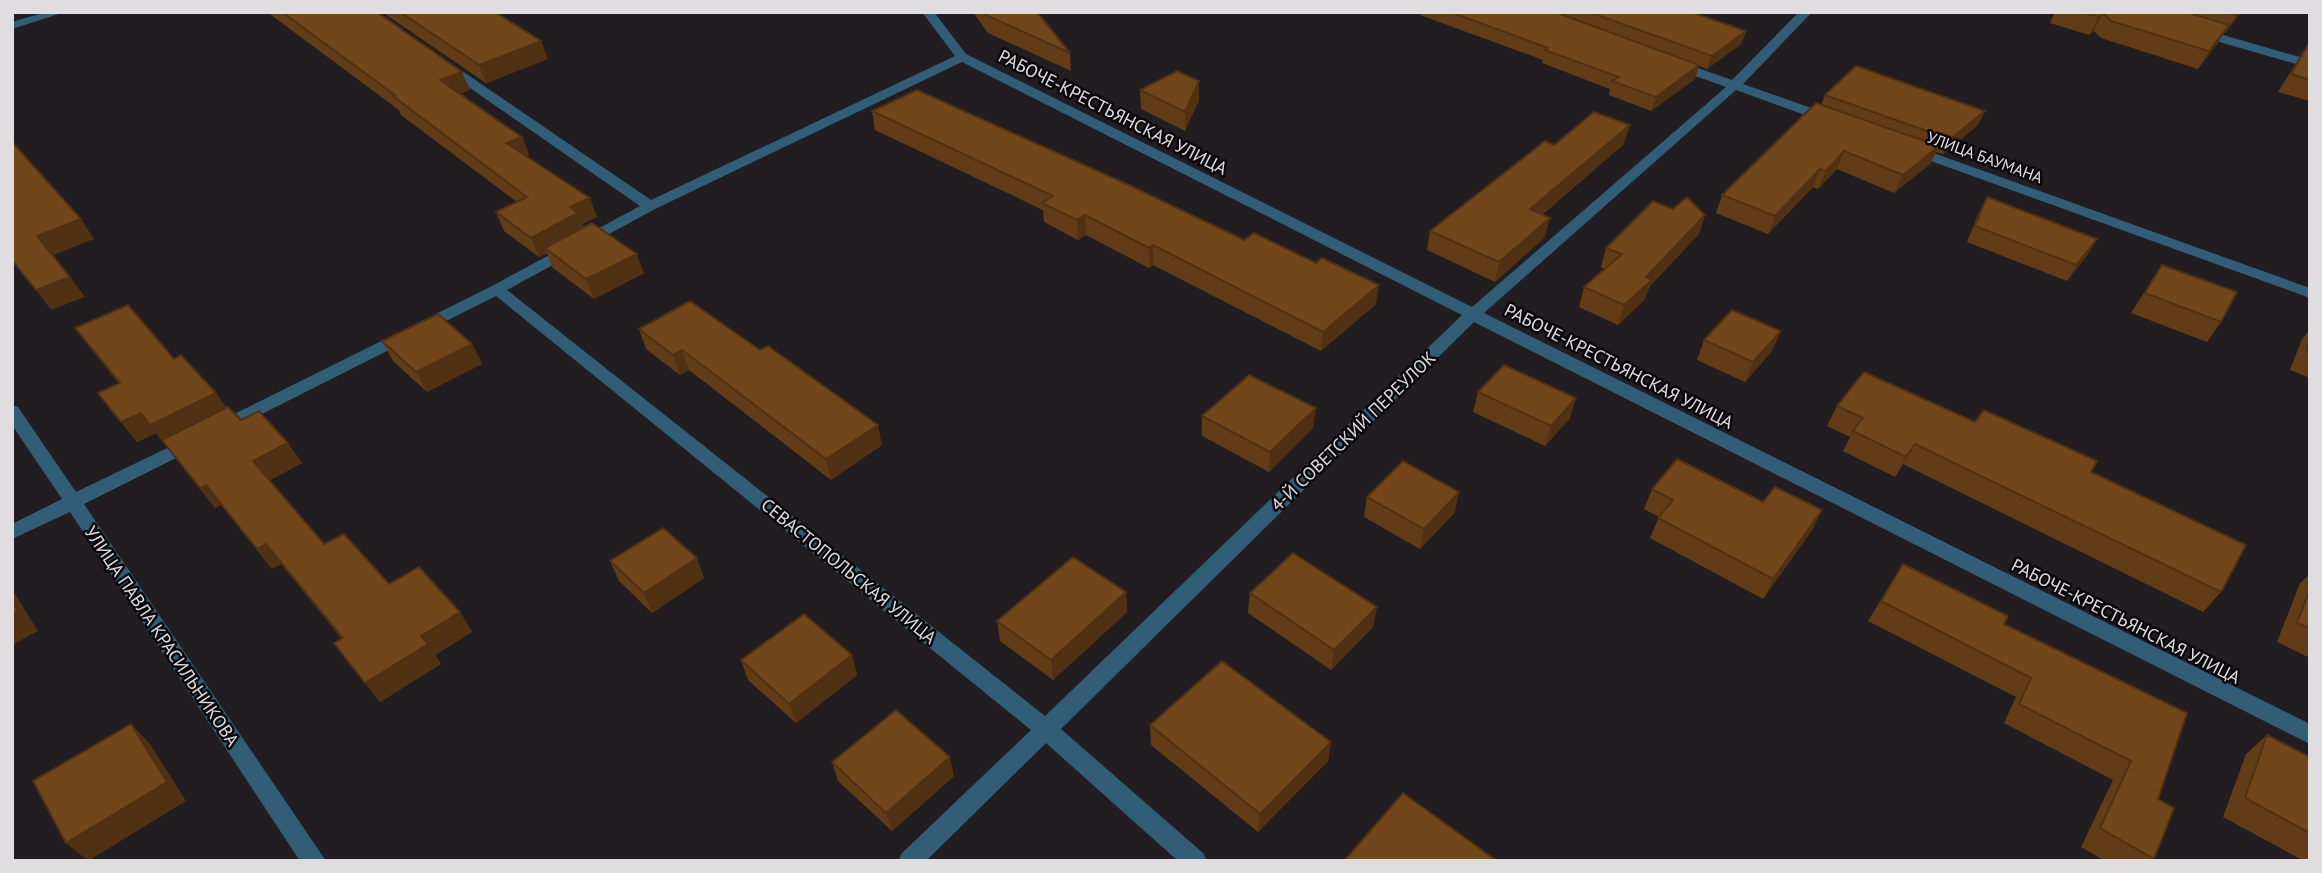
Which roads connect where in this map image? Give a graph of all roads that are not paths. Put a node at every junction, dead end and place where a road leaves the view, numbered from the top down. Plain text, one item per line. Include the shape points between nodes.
1 (59, 12) edge
2 (928, 12) edge
3 (1806, 12) edge
4 (12, 26) edge
5 (2183, 27) edge
6 (962, 57) junction
7 (1658, 58) edge
8 (437, 59) edge
9 (2310, 64) edge
10 (1735, 85) junction
11 (1840, 123) edge
12 (1892, 142) edge
13 (650, 206) junction
14 (497, 289) junction
15 (2310, 293) edge
16 (1473, 314) junction
17 (12, 411) edge
18 (72, 503) junction
19 (12, 533) edge
20 (1047, 730) junction
21 (2310, 735) edge
22 (314, 861) edge
23 (910, 861) edge
24 (1195, 861) edge

1 - 4 street
2 - 6 street, РАБОЧЕ-КРЕСТЬЯНСКАЯ УЛИЦА
3 - 10 street, 4-Й СОВЕТСКИЙ ПЕРЕУЛОК
5 - 9 street
6 - 13 street
6 - 16 street, РАБОЧЕ-КРЕСТЬЯНСКАЯ УЛИЦА
7 - 10 street
8 - 13 street
10 - 11 street
10 - 16 street, 4-Й СОВЕТСКИЙ ПЕРЕУЛОК
12 - 15 street, УЛИЦА БАУМАНА
13 - 14 street
14 - 18 street
14 - 20 street, СЕВАСТОПОЛЬСКАЯ УЛИЦА
16 - 20 street, 4-Й СОВЕТСКИЙ ПЕРЕУЛОК
16 - 21 street, РАБОЧЕ-КРЕСТЬЯНСКАЯ УЛИЦА
17 - 18 street, УЛИЦА ПАВЛА КРАСИЛЬНИКОВА
18 - 19 street
18 - 22 street, УЛИЦА ПАВЛА КРАСИЛЬНИКОВА
20 - 23 street, 4-Й СОВЕТСКИЙ ПЕРЕУЛОК
20 - 24 street, СЕВАСТОПОЛЬСКАЯ УЛИЦА

